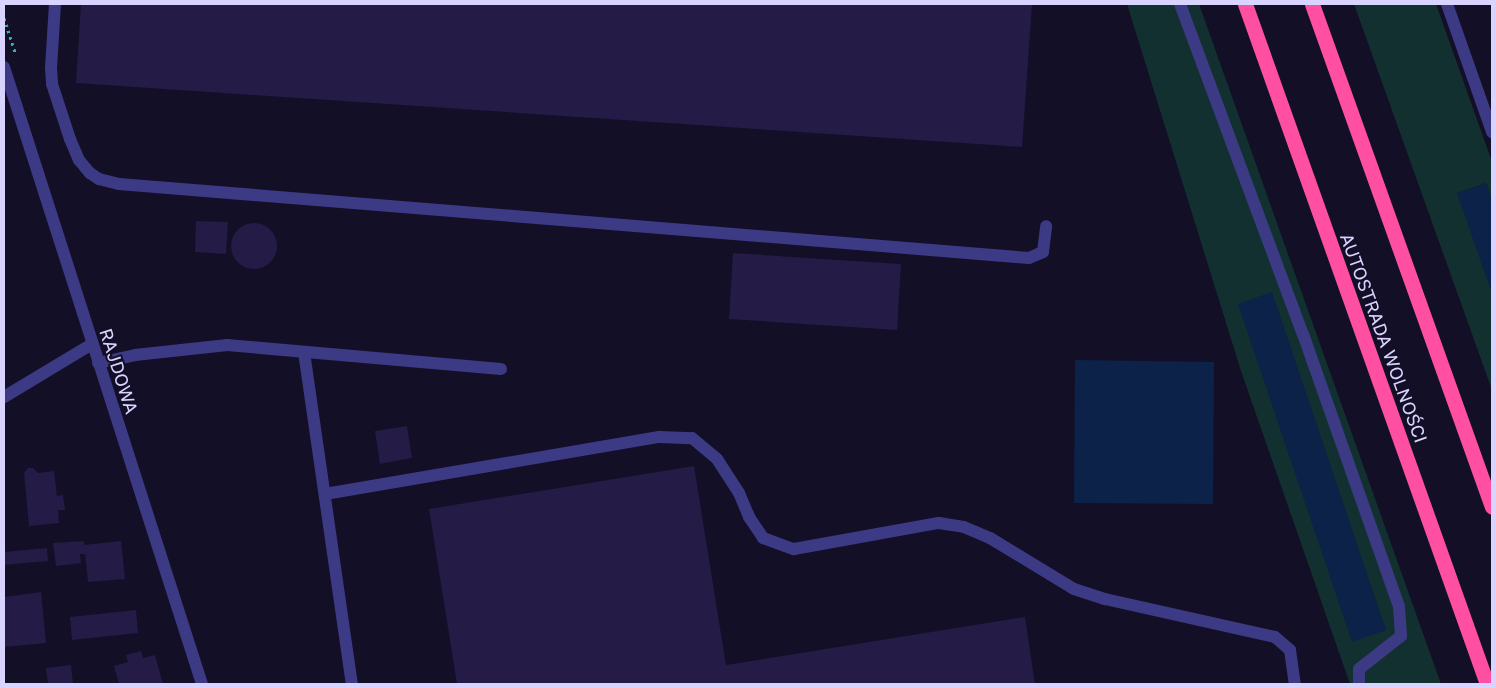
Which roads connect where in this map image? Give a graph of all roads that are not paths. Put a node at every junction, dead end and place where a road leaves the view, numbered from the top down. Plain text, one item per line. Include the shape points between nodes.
1 (55, 4) edge
2 (1180, 4) edge
3 (1245, 4) edge
4 (1312, 4) edge
5 (1447, 4) edge
6 (4, 67) edge
7 (1492, 132) edge
8 (1046, 226) dead end
9 (92, 344) junction
10 (304, 352) junction
11 (98, 363) junction
12 (501, 369) dead end
13 (4, 397) edge
14 (325, 494) junction
15 (1492, 507) edge
16 (202, 684) edge
17 (352, 684) edge
18 (1295, 684) edge
19 (1359, 684) edge
20 (1487, 684) edge

1 - 8 street via 52,84 70,139 79,160 90,173 119,184 1029,258 1043,252
2 - 19 street via 1303,334 1399,607 1401,636 1359,669
3 - 20 highway, AUTOSTRADA WOLNOŚCI
4 - 15 highway
5 - 7 street
6 - 9 street, RAJDOWA
9 - 11 street, RAJDOWA
9 - 13 street
10 - 11 street via 228,345 136,355
10 - 12 street
10 - 14 street
11 - 16 street, RAJDOWA
14 - 17 street
14 - 18 street via 659,438 692,438 718,459 763,538 794,549 939,523 964,526 990,538 1074,589 1105,599 1275,637 1290,650

